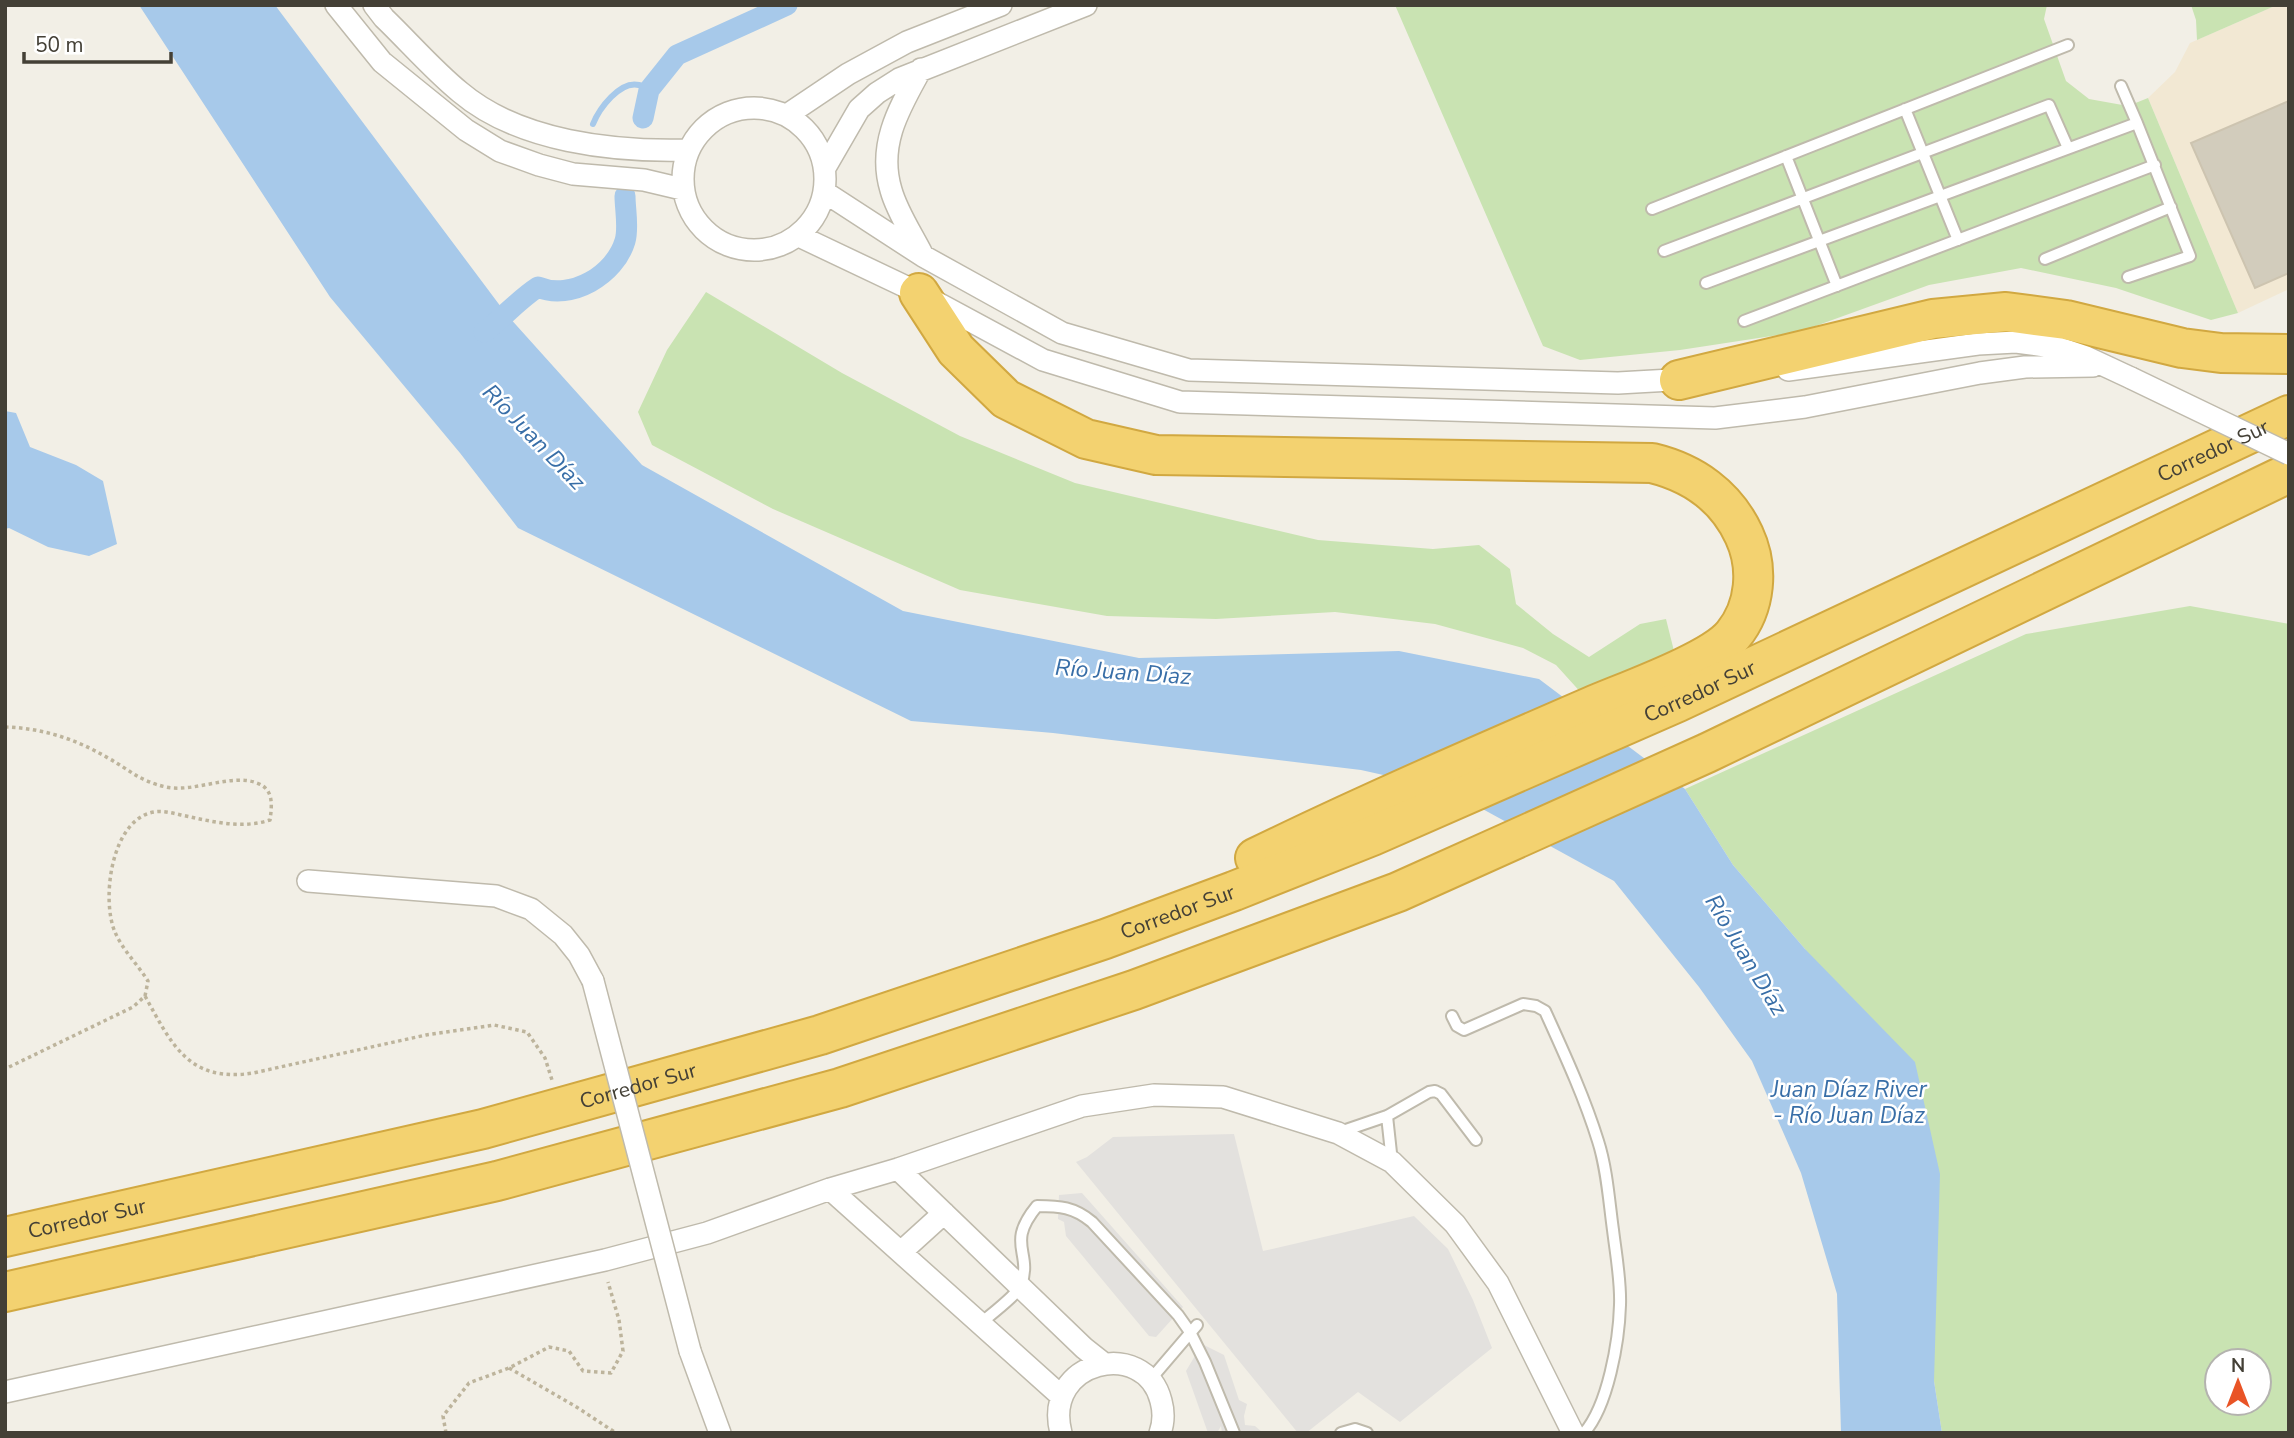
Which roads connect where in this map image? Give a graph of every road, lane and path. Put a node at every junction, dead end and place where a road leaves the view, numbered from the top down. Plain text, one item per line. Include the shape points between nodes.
1 (336, 5) edge
2 (374, 5) edge
3 (1002, 5) edge
4 (1086, 5) edge
5 (2068, 45) dead end
6 (921, 69) junction
7 (2121, 86) dead end
8 (1905, 109) junction
9 (787, 115) junction
10 (2137, 123) junction
11 (2068, 148) junction
12 (688, 150) junction
13 (1923, 153) junction
14 (1786, 156) junction
15 (2155, 165) junction
16 (825, 166) junction
17 (682, 189) junction
18 (825, 193) junction
19 (1939, 195) junction
20 (1803, 199) junction
21 (2171, 206) junction
22 (1652, 209) dead end
23 (799, 236) junction
24 (1958, 240) junction
25 (1819, 241) junction
26 (1664, 251) dead end
27 (923, 256) junction
28 (2045, 258) dead end
29 (2128, 277) dead end
30 (1706, 283) dead end
31 (1837, 286) junction
32 (919, 293) junction
33 (1744, 321) dead end
34 (2289, 354) edge
35 (2108, 367) junction
36 (1679, 380) junction
37 (2289, 415) edge
38 (2289, 454) edge
39 (2279, 479) edge
40 (1664, 691) junction
41 (5, 727) edge
42 (308, 881) dead end
43 (145, 996) junction
44 (1452, 1016) dead end
45 (5, 1069) edge
46 (554, 1084) dead end
47 (1387, 1116) junction
48 (1338, 1133) junction
49 (1476, 1140) dead end
50 (1392, 1162) junction
51 (898, 1169) junction
52 (830, 1189) junction
53 (944, 1213) junction
54 (5, 1237) edge
55 (901, 1252) junction
56 (608, 1282) dead end
57 (1021, 1287) junction
58 (5, 1292) edge
59 (981, 1323) junction
60 (1194, 1329) junction
61 (1104, 1363) junction
62 (509, 1368) junction
63 (1150, 1380) junction
64 (5, 1392) edge
65 (1061, 1396) junction
66 (446, 1433) edge
67 (616, 1433) edge
68 (720, 1433) edge
69 (1061, 1433) edge
70 (1160, 1433) edge
71 (1234, 1433) edge
72 (1341, 1433) edge
73 (1367, 1433) edge
74 (1573, 1433) edge
75 (1584, 1433) edge

1 - 17 street via 382,62 466,130 500,151 573,174 644,180
2 - 12 street via 461,93 508,123 579,143 648,151
3 - 9 street via 907,42
4 - 6 street
5 - 8 lane
6 - 16 street via 877,93 859,109
6 - 27 street via 896,115 886,155 891,191
7 - 10 lane
8 - 13 lane
8 - 14 lane
9 - 12 street via 765,108 741,108 719,116
9 - 16 street via 805,127
10 - 11 lane
10 - 15 lane
11 - 13 lane via 2049,105
11 - 19 lane
12 - 17 street
13 - 19 lane
13 - 20 lane
14 - 20 lane
14 - 22 lane
15 - 21 lane
15 - 24 lane
16 - 18 street
17 - 23 street via 693,217 714,239 742,250 772,249
18 - 23 street via 816,217
18 - 27 street
19 - 24 lane
19 - 25 lane
20 - 25 lane
20 - 26 lane
21 - 28 lane
21 - 29 lane via 2190,256
23 - 32 street
24 - 31 lane
25 - 30 lane
25 - 31 lane
27 - 36 street via 1062,333 1189,370 1618,383
31 - 33 lane
32 - 35 street via 1043,359 1180,402 1715,418 1805,407 2025,367
32 - 40 highway via 956,350 1006,400 1086,439 1156,455 1637,462 1669,467 1690,477 1724,503 1743,531 1752,560 1750,601 1740,625 1720,647
34 - 36 highway via 2182,348 2066,320 2006,312 1933,319
35 - 36 street via 2059,348 2017,342
35 - 38 street, bridge
37 - 40 highway, Corredor Sur
39 - 58 highway via 1707,753 1398,892 1133,990 840,1088 497,1181
40 - 54 highway, Corredor Sur via 1367,821 1234,891 1028,967 820,1035 483,1129
41 - 43 path via 57,735 135,776 167,787 244,781 256,782 271,795 270,820 236,825 151,812 134,823 117,846 109,910 115,933 148,981
42 - 68 street, bridge via 496,896 531,909 563,935 579,956 593,981 690,1351
43 - 45 path via 133,1007
43 - 46 path via 176,1049 202,1070 245,1075 426,1035 494,1025 527,1032 545,1058
44 - 75 lane via 1464,1030 1522,1004 1545,1011 1598,1141 1620,1305 1606,1386
47 - 48 lane
47 - 49 lane via 1435,1091
47 - 50 lane
48 - 50 street
48 - 51 street via 1223,1097 1154,1096 1082,1106
50 - 74 street via 1455,1224 1498,1283
51 - 52 street
51 - 53 street
52 - 55 street
52 - 64 street via 707,1233 605,1260
53 - 55 street
53 - 57 street
55 - 59 street
56 - 62 path via 623,1351 611,1373 583,1371 569,1351 548,1347
57 - 59 lane
57 - 60 lane via 1024,1268 1019,1241 1025,1221 1037,1206 1064,1206 1092,1222
57 - 61 street
59 - 65 street
60 - 63 lane
60 - 71 lane
61 - 63 street via 1121,1363
61 - 65 street via 1078,1374
62 - 66 path via 469,1383 443,1416
62 - 67 path
63 - 70 street via 1164,1410
65 - 69 street via 1057,1418
72 - 73 lane via 1355,1429

